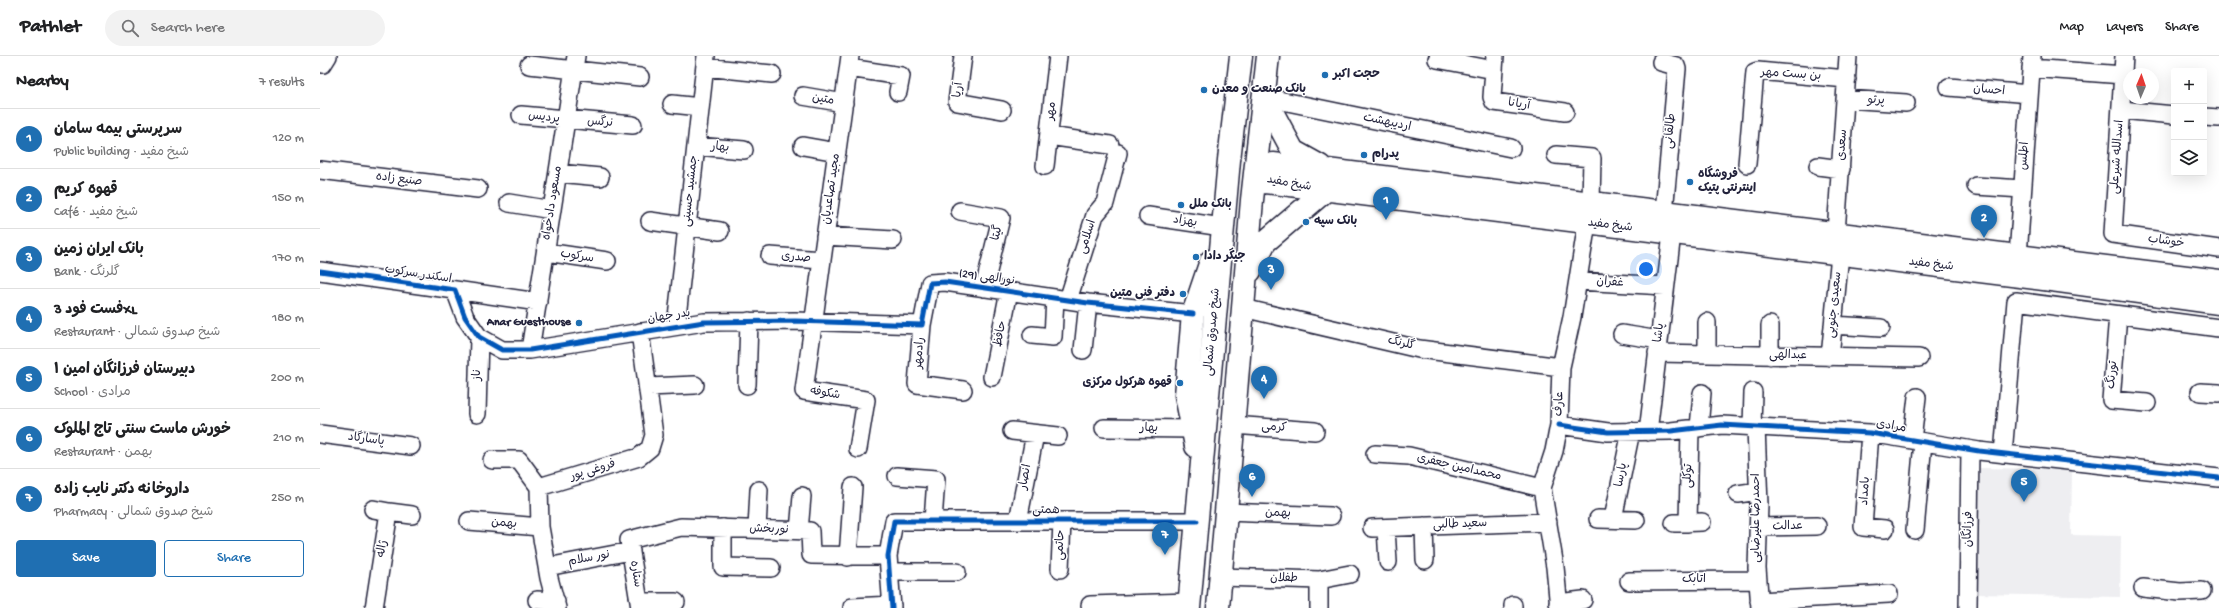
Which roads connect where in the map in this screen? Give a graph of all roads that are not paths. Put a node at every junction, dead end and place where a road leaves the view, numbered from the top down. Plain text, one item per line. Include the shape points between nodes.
1 (328, 56) edge
2 (964, 56) edge
3 (1058, 56) edge
4 (1242, 56) edge
5 (1268, 56) edge
6 (1848, 56) edge
7 (2124, 56) edge
8 (1437, 59) dead end
9 (705, 61) edge
10 (849, 62) edge
11 (1661, 62) dead end
12 (2031, 62) edge
13 (320, 63) edge
14 (575, 63) edge
15 (1495, 63) edge
16 (529, 65) dead end
17 (2123, 68) edge
18 (772, 74) dead end
19 (2123, 75) joint
20 (640, 77) dead end
21 (1847, 79) junction
22 (1949, 87) dead end
23 (898, 92) dead end
24 (2029, 94) junction
25 (802, 96) dead end
26 (1264, 97) junction
27 (1846, 99) junction
28 (844, 103) junction
29 (1906, 103) dead end
30 (672, 104) dead end
31 (700, 107) junction
32 (1002, 110) dead end
33 (2121, 110) junction
34 (1565, 112) dead end
35 (2171, 114) edge
36 (521, 115) dead end
37 (2207, 117) edge
38 (2219, 118) edge
39 (566, 121) junction
40 (633, 125) dead end
41 (1048, 136) junction
42 (696, 146) junction
43 (803, 146) dead end
44 (1511, 148) dead end
45 (744, 150) dead end
46 (837, 152) junction
47 (1556, 155) dead end
48 (1746, 164) dead end
49 (1045, 166) dead end
50 (1818, 166) dead end
51 (1841, 169) junction
52 (320, 170) edge
53 (1228, 171) junction
54 (558, 172) junction
55 (1255, 174) junction
56 (600, 177) dead end
57 (1326, 180) junction
58 (1976, 186) dead end
59 (478, 189) dead end
60 (2022, 189) junction
61 (509, 203) dead end
62 (552, 210) junction
63 (960, 211) dead end
64 (1664, 212) junction
65 (1589, 213) junction
66 (1148, 216) dead end
67 (650, 221) dead end
68 (687, 226) junction
69 (1222, 227) junction
70 (720, 231) dead end
71 (1836, 233) junction
72 (1672, 234) junction
73 (2113, 234) joint
74 (825, 236) junction
75 (893, 240) dead end
76 (2219, 249) edge
77 (546, 252) junction
78 (1840, 254) junction
79 (770, 256) dead end
80 (821, 260) junction
81 (607, 261) dead end
82 (2019, 263) junction
83 (320, 271) edge
84 (2060, 271) junction
85 (1245, 281) junction
86 (1578, 281) junction
87 (2219, 281) edge
88 (1665, 286) junction
89 (984, 288) junction
90 (455, 290) junction
91 (1009, 292) junction
92 (1062, 299) junction
93 (538, 302) junction
94 (1088, 303) junction
95 (2219, 303) edge
96 (1243, 308) junction
97 (1193, 314) junction
98 (2118, 315) junction
99 (749, 321) junction
100 (813, 321) junction
101 (1708, 322) dead end
102 (922, 325) junction
103 (1770, 325) dead end
104 (1833, 325) junction
105 (676, 326) junction
106 (1881, 328) dead end
107 (2219, 328) edge
108 (640, 332) junction
109 (1622, 334) dead end
110 (1032, 335) dead end
111 (480, 336) junction
112 (1658, 346) junction
113 (530, 350) junction
114 (1083, 350) dead end
115 (1706, 354) junction
116 (1770, 356) junction
117 (1830, 357) junction
118 (1919, 358) dead end
119 (1561, 367) junction
120 (992, 377) dead end
121 (695, 385) dead end
122 (747, 385) dead end
123 (648, 388) junction
124 (963, 390) dead end
125 (1702, 392) dead end
126 (1753, 392) dead end
127 (2200, 392) dead end
128 (2219, 393) edge
129 (1917, 397) dead end
130 (2147, 403) dead end
131 (477, 414) dead end
132 (1233, 425) junction
133 (1559, 425) junction
134 (1754, 427) junction
135 (1104, 428) dead end
136 (1695, 428) junction
137 (1193, 429) junction
138 (1012, 431) dead end
139 (1631, 431) junction
140 (1315, 432) dead end
141 (1648, 432) junction
142 (1870, 433) junction
143 (320, 434) edge
144 (1035, 434) junction
145 (1058, 436) dead end
146 (1918, 441) junction
147 (411, 446) dead end
148 (858, 449) dead end
149 (1970, 450) junction
150 (1375, 454) dead end
151 (2002, 454) junction
152 (492, 460) dead end
153 (1201, 469) junction
154 (897, 476) dead end
155 (2219, 478) edge
156 (539, 487) junction
157 (853, 487) dead end
158 (1542, 488) junction
159 (759, 490) dead end
160 (1758, 491) junction
161 (1738, 494) dead end
162 (802, 496) dead end
163 (1226, 512) junction
164 (412, 515) dead end
165 (1331, 516) dead end
166 (1636, 520) dead end
167 (469, 521) dead end
168 (933, 521) junction
169 (1018, 521) junction
170 (1062, 521) junction
171 (1197, 521) junction
172 (1548, 522) junction
173 (1688, 522) dead end
174 (1424, 526) junction
175 (1817, 526) dead end
176 (540, 527) junction
177 (723, 528) junction
178 (1758, 528) junction
179 (757, 529) junction
180 (1885, 529) dead end
181 (1915, 530) dead end
182 (799, 531) junction
183 (630, 545) junction
184 (848, 557) junction
185 (1425, 560) dead end
186 (1388, 562) dead end
187 (889, 564) junction
188 (547, 567) junction
189 (771, 568) dead end
190 (1060, 569) dead end
191 (1193, 569) junction
192 (957, 572) dead end
193 (1221, 574) junction
194 (1350, 574) dead end
195 (1318, 580) junction
196 (1758, 580) junction
197 (1629, 581) dead end
198 (2143, 588) dead end
199 (2202, 591) dead end
200 (1889, 594) dead end
201 (536, 600) dead end
202 (1583, 600) dead end
203 (2179, 600) edge
204 (676, 602) dead end
205 (1760, 604) edge
206 (557, 605) edge
207 (640, 605) edge
208 (1090, 605) dead end
209 (1190, 605) edge
210 (1559, 606) edge
211 (852, 607) edge
212 (892, 607) edge
213 (374, 608) edge
214 (1218, 608) edge
215 (1319, 608) edge
216 (1968, 608) edge

1 - 13 street via 323,64
2 - 32 street, آریا via 957,102
3 - 41 street, مهر
4 - 53 main road, شیخ صدوق شمالی
5 - 26 main road
6 - 21 street, سعدی
7 - 17 street, اسدالله شیرعلی
8 - 15 street
9 - 18 street
9 - 31 street, جمشید حسینی
10 - 23 street via 901,76
10 - 28 street, مجید تصاعدیان
11 - 64 street, طالقانی via 1677,68
12 - 19 street
12 - 24 street, اطلس
14 - 16 street
14 - 20 street
14 - 39 street, مسعود دادخواه
15 - 34 street, آریانا via 1492,96 1494,102
19 - 33 street, اسدالله شیرعلی
21 - 27 street, سعدی
21 - 48 street, بن بست مهر via 1755,72
22 - 24 street, احسان
24 - 60 street, اطلس
25 - 28 street, متین
26 - 44 street, اردیبهشت
26 - 55 main road
26 - 57 main road via 1293,151
27 - 29 street, پرتو
27 - 51 street, سعدی
28 - 46 street, مجید تصاعدیان
30 - 31 street
31 - 42 street, جمشید حسینی
33 - 35 street
33 - 73 street, اسدالله شیرعلی
36 - 39 street, پردیس
37 - 38 street
39 - 40 street, نرگس
39 - 54 street, مسعود دادخواه
41 - 49 street, مهر
41 - 92 street, اسلامی via 1114,149 1105,203 1095,215
42 - 45 street, بهار
42 - 68 street, جمشید حسینی
43 - 46 street
46 - 74 street, مجید تصاعدیان
47 - 65 street, عارف via 1592,158
50 - 51 street
51 - 71 street, سعدی
52 - 59 street, صنیع زاده
53 - 55 main road
53 - 69 main road, شیخ صدوق شمالی
54 - 56 street
54 - 62 street, مسعود دادخواه
55 - 57 main road, شیخ مفید via 1264,182
55 - 85 main road
57 - 65 main road, شیخ مفید
57 - 85 main road via 1265,242
58 - 60 street
60 - 82 street, اطلس
61 - 62 street
62 - 77 street, مسعود دادخواه
63 - 89 street, گیتا via 1001,218
64 - 65 main road, شیخ مفید
64 - 71 main road, شیخ مفید
65 - 72 main road, شیخ مفید
65 - 86 street, عارف
66 - 69 street, بهزاد
67 - 68 street
68 - 70 street
68 - 105 street, جمشید حسینی
69 - 97 main road
69 - 153 main road, شیخ صدوق شمالی
71 - 82 main road, شیخ مفید
72 - 78 main road, شیخ مفید
72 - 88 street, پاشا
73 - 76 street, خوشاب
74 - 75 street
74 - 80 street, مجید تصاعدیان
77 - 81 street, سرکوب
77 - 93 street, مسعود دادخواه
78 - 82 main road, شیخ مفید
78 - 104 street, سعیدی جنوبی
79 - 80 street, صدری
80 - 100 street, مجید تصاعدیان
82 - 84 main road, شیخ مفید
83 - 90 street, اسکندر سرکوب
84 - 87 main road, شیخ مفید
84 - 95 main road, شیخ مفید
85 - 96 main road
86 - 88 street, غفران
86 - 119 street, عارف
88 - 112 street, پاشا
89 - 91 street, نورالهی (29)
89 - 102 street, نورالهی (29) via 946,282 930,283
90 - 93 street, اسکندر سرکوب
90 - 111 street, اسکندر سرکوب via 465,317
91 - 92 street, نورالهی (29)
91 - 120 street, حافظ
92 - 94 street, نورالهی (29)
92 - 110 street via 1053,337
93 - 113 street, مسعود دادخواه
94 - 97 street, نورالهی (29)
94 - 114 street
96 - 119 street, گلرنگ via 1419,349
96 - 132 main road
97 - 137 main road via 1186,395
98 - 107 street
98 - 130 street, تورنگ via 2111,400
98 - 151 street via 2016,301
99 - 100 street, بدر جهان
99 - 105 street, بدر جهان via 704,322
99 - 122 street
100 - 102 street
100 - 148 street, شکوفه via 804,391 866,400
101 - 115 street
102 - 124 street, رادمهر via 917,384
103 - 116 street
104 - 106 street
104 - 117 street, سعیدی جنوبی
105 - 108 street, بدر جهان
108 - 113 street, بدر جهان
108 - 123 street, فروغی پور
109 - 112 street
111 - 113 street, اسکندر سرکوب via 502,350
111 - 131 street, ناز
112 - 115 street, عبدالهی
112 - 141 street, پاشا
115 - 116 street, عبدالهی
116 - 117 street, عبدالهی
117 - 118 street, عبدالهی
119 - 133 street, عارف
121 - 123 street
123 - 156 street, فروغی پور via 654,435 650,448 640,457
125 - 136 street, توکلی
126 - 134 street, احمدرضا علیرضایی
127 - 128 street
129 - 146 street
132 - 140 street, کرمی
132 - 163 main road
133 - 139 street, مرادی via 1608,432
133 - 158 street, عارف
134 - 136 street, مرادی via 1722,425
134 - 142 street, مرادی
134 - 160 street, احمدرضا علیرضایی
135 - 137 street, بهار
136 - 141 street, مرادی
136 - 173 street, توکلی
137 - 153 main road
138 - 144 street
139 - 141 street, مرادی
139 - 166 street, پارسا via 1606,519
142 - 146 street, مرادی
142 - 180 street, بامداد via 1863,527
143 - 147 street, پاسارگاد
144 - 145 street
144 - 169 street, انصار
146 - 149 street, مرادی
146 - 181 street
149 - 151 street, مرادی
149 - 216 street, فرزانگان
150 - 158 street, محمدامین جعفری via 1409,456
151 - 155 street, مرادی
152 - 156 street via 519,460
153 - 171 main road, شیخ صدوق شمالی
154 - 168 street via 936,479
156 - 176 street
157 - 184 street
158 - 172 street, عارف
159 - 179 street
160 - 161 street
160 - 178 street, احمدرضا علیرضایی
162 - 182 street
163 - 165 street, بهمن
163 - 193 main road
164 - 213 street, ژاله via 381,511
167 - 176 street, بهمن
168 - 169 street, همتی
168 - 187 street, همتی via 894,521
169 - 170 street, همتی
170 - 171 street, همتی
170 - 190 street, حاتمی
171 - 191 main road, شیخ صدوق شمالی
172 - 174 street, سعید طالبی
172 - 210 street, عارف
174 - 185 street
174 - 186 street, سعید طالبی via 1379,528
175 - 178 street, عدالت
176 - 188 street
177 - 179 street, نوربخش
177 - 183 street, نوربخش via 681,527
177 - 189 street via 722,567
178 - 196 street, احمدرضا علیرضایی
179 - 182 street, نوربخش
182 - 184 street, نوربخش via 810,531 811,555
183 - 188 street, نور سلام
183 - 207 street, ستاره
184 - 187 street, نوربخش
187 - 192 street, نوربخش
187 - 212 street
188 - 206 street
191 - 193 main road via 1209,562
191 - 209 main road, شیخ صدوق شمالی
193 - 195 street, طفلان
193 - 214 main road
194 - 195 street, طفلان
195 - 215 street
196 - 197 street, اتابک
196 - 205 street, احمدرضا علیرضایی
198 - 203 street
199 - 203 street
200 - 205 street
201 - 206 street
202 - 210 street
204 - 207 street
208 - 209 street
211 - 212 street

